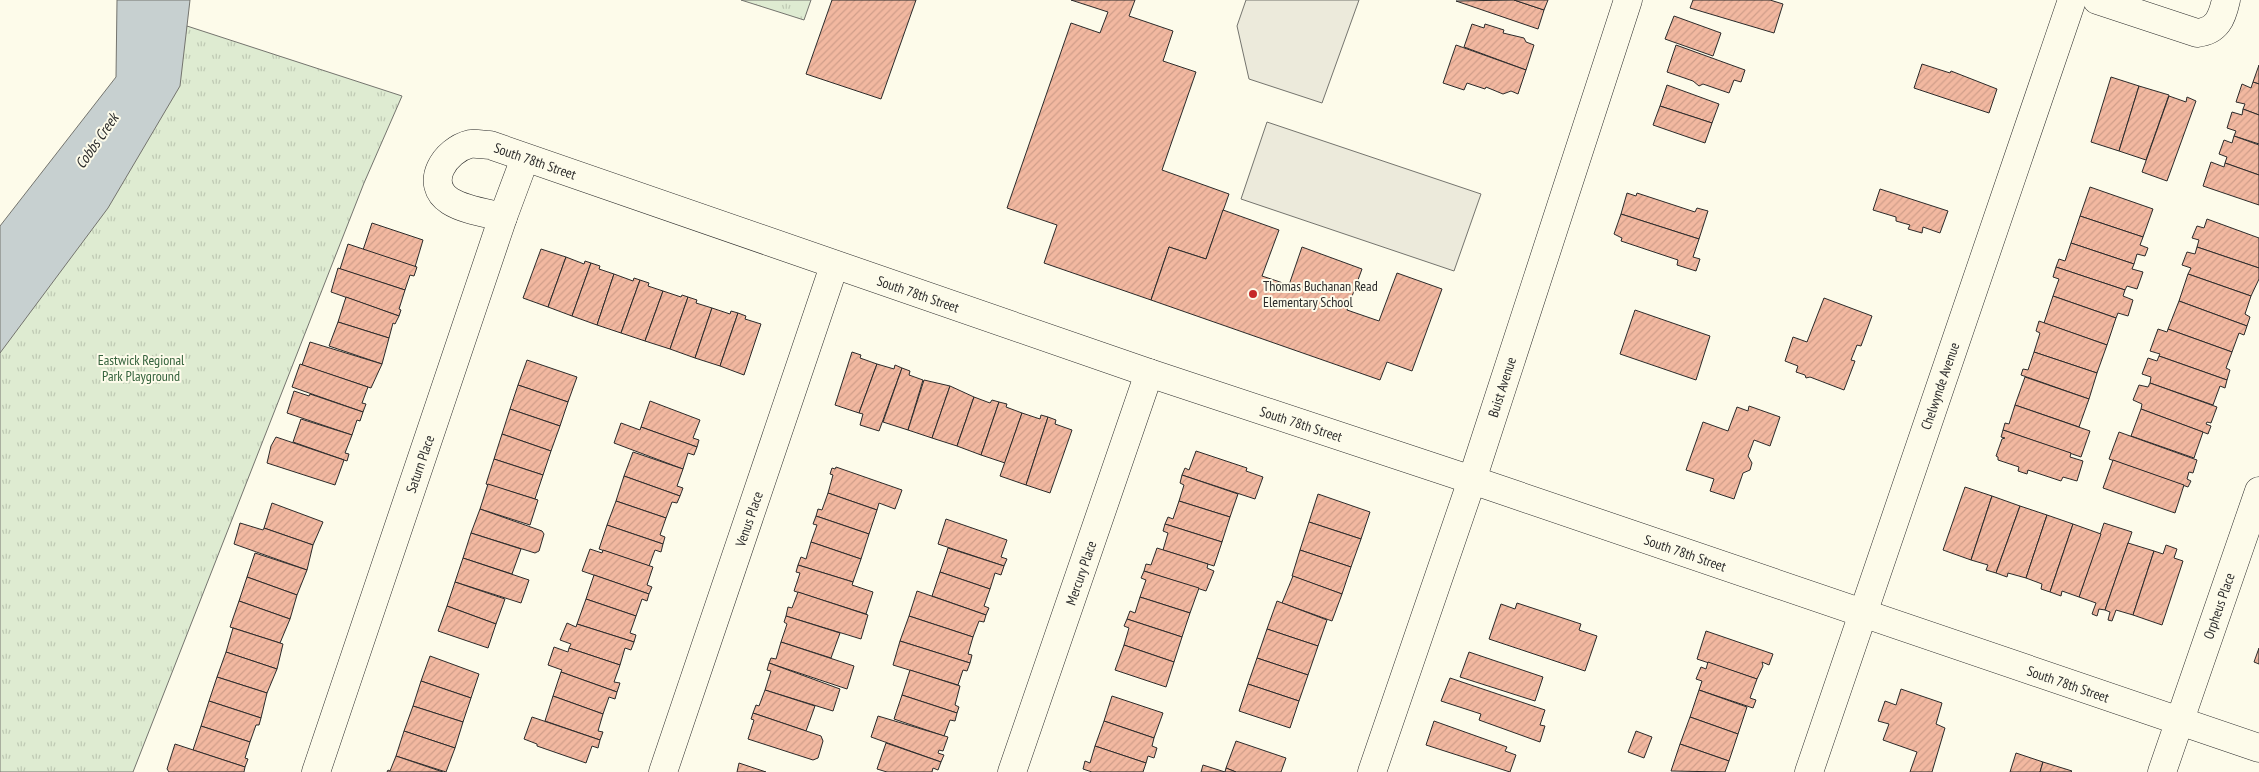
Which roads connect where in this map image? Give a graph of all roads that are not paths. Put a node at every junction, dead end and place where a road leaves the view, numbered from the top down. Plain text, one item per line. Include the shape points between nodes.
1 (1628, 0) edge
2 (2072, 0) edge
3 (2097, 0) edge
4 (2226, 0) edge
5 (525, 158) junction
6 (503, 217) junction
7 (834, 266) junction
8 (1149, 373) junction
9 (1472, 480) junction
10 (2259, 491) edge
11 (1863, 614) junction
12 (2179, 722) junction
13 (2259, 748) edge
14 (316, 772) edge
15 (663, 772) edge
16 (1012, 772) edge
17 (1372, 772) edge
18 (1809, 772) edge
19 (2162, 772) edge

1 - 9 street, Buist Avenue
2 - 11 street, Chelwynde Avenue
3 - 4 street via 2197,33 2208,32 2218,25
5 - 6 street, Saturn Place
5 - 6 street, South 78th Street via 490,146 472,144 457,149 441,166 437,178 440,192 451,202
5 - 7 street, South 78th Street
6 - 14 street, Saturn Place
7 - 8 street, South 78th Street
7 - 15 street, Venus Place
8 - 9 street, South 78th Street
8 - 16 street, Mercury Place
9 - 11 street, South 78th Street
9 - 17 street, Buist Avenue
10 - 12 street, Orpheus Place
11 - 12 street, South 78th Street
11 - 18 street, Chelwynde Avenue
12 - 13 street, South 78th Street
12 - 19 street, Orpheus Place

